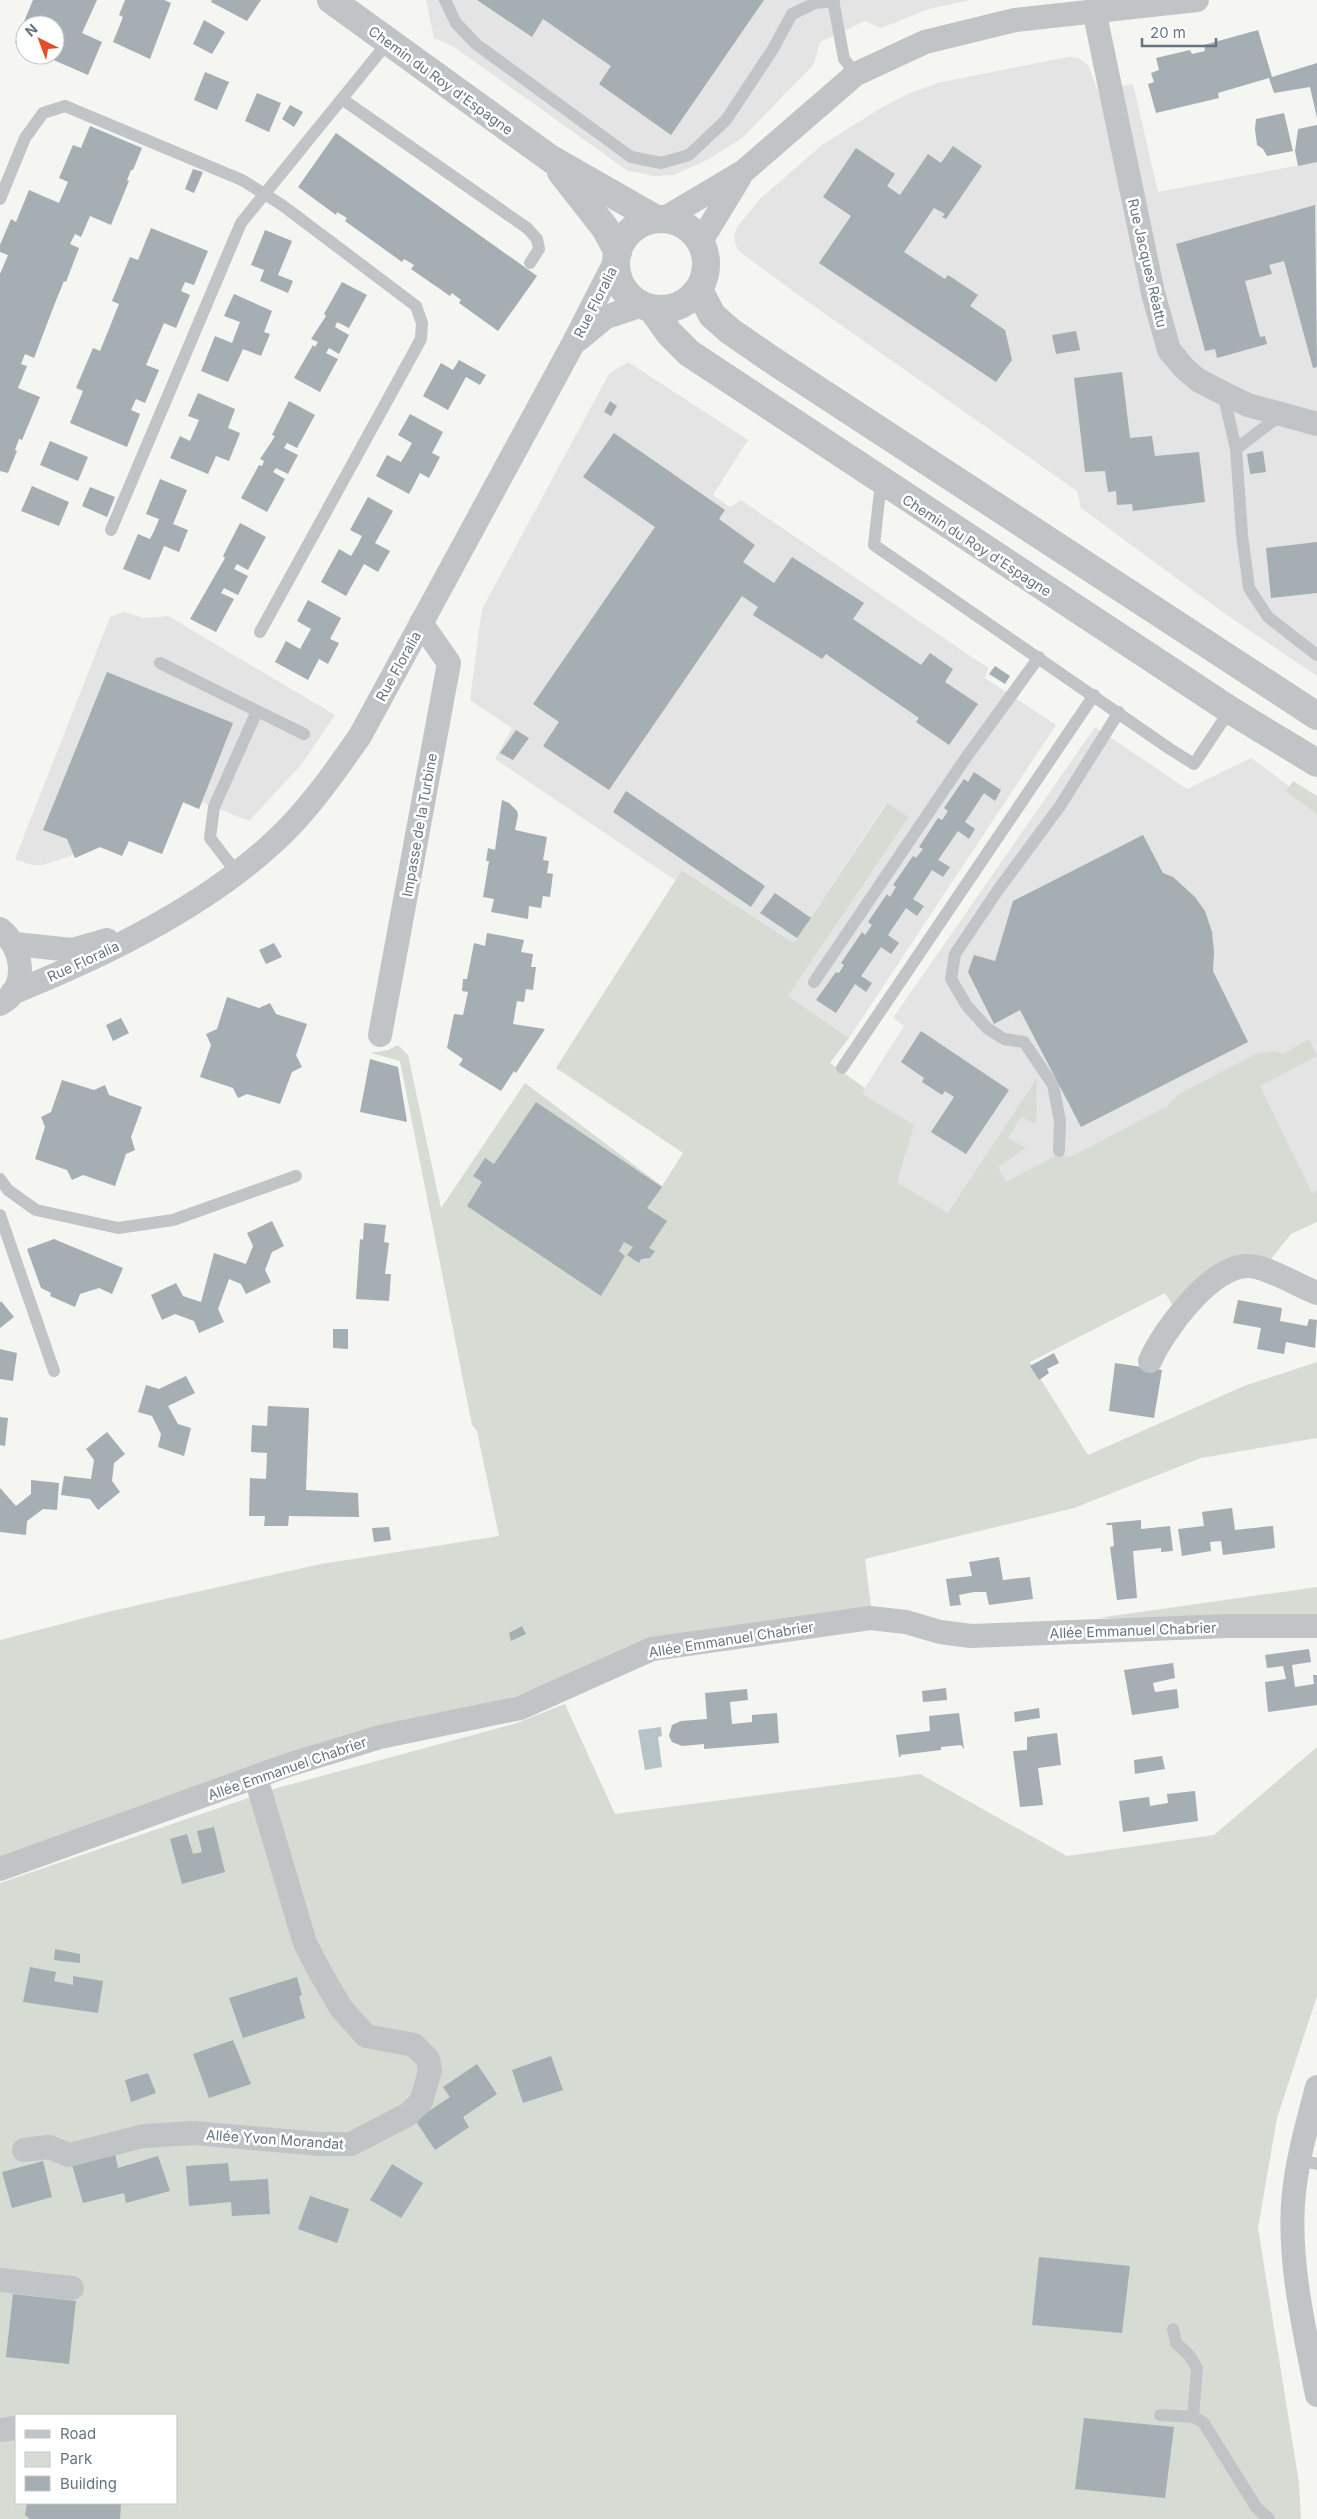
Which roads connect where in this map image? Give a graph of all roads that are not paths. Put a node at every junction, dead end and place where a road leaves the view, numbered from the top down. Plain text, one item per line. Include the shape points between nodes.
1 (330, 0) edge
2 (445, 0) edge
3 (834, 0) edge
4 (1197, 0) edge
5 (1094, 10) junction
6 (388, 42) junction
7 (856, 74) junction
8 (342, 99) junction
9 (551, 159) junction
10 (744, 171) junction
11 (265, 194) junction
12 (0, 199) edge
13 (660, 218) junction
14 (701, 241) junction
15 (617, 256) junction
16 (530, 263) dead end
17 (699, 290) junction
18 (647, 307) junction
19 (573, 344) junction
20 (1223, 393) junction
21 (1282, 414) junction
22 (1317, 424) edge
23 (1236, 450) junction
24 (881, 482) junction
25 (111, 530) dead end
26 (421, 623) junction
27 (260, 632) dead end
28 (1317, 655) edge
29 (1039, 658) junction
30 (160, 663) dead end
31 (1094, 695) junction
32 (257, 710) junction
33 (1230, 710) junction
34 (1119, 712) junction
35 (1317, 716) edge
36 (304, 734) dead end
37 (1317, 763) edge
38 (238, 873) junction
39 (152, 927) junction
40 (7, 937) edge
41 (814, 982) dead end
42 (6, 998) edge
43 (380, 1035) dead end
44 (842, 1068) dead end
45 (1059, 1151) dead end
46 (296, 1176) dead end
47 (0, 1179) edge
48 (0, 1215) edge
49 (1317, 1293) edge
50 (1150, 1361) dead end
51 (54, 1371) dead end
52 (1317, 1626) edge
53 (256, 1778) junction
54 (0, 1869) edge
55 (1317, 2087) edge
56 (24, 2150) dead end
57 (1308, 2162) edge
58 (0, 2280) edge
59 (72, 2288) dead end
60 (1173, 2329) dead end
61 (1317, 2395) edge
62 (1160, 2415) dead end
63 (1193, 2417) junction
64 (15, 2428) edge
65 (0, 2430) edge
66 (1269, 2519) edge

1 - 6 street, Chemin du Roy d'Espagne
2 - 3 lane via 456,24 476,44 631,157 661,163 689,155 726,120 792,14 815,3
3 - 7 lane via 844,59
4 - 5 street
5 - 7 street via 1015,20 925,42
5 - 20 street, Rue Jacques Réattu via 1159,320 1169,350 1198,380
6 - 8 lane
6 - 9 street, Chemin du Roy d'Espagne
7 - 10 street
8 - 11 lane
8 - 16 lane via 527,228 537,239 539,249
9 - 13 street, Chemin du Roy d'Espagne
9 - 15 street, Chemin du Roy d'Espagne via 605,228
10 - 13 street
10 - 14 street
11 - 12 lane via 242,180 66,106 43,113 25,138
11 - 25 lane via 241,223
11 - 27 lane via 416,306 422,323 421,339
13 - 14 street via 679,222
13 - 15 street via 643,222 632,230 623,240
14 - 17 street via 707,266
15 - 18 street via 617,274 622,287 631,298
15 - 19 street, Rue Floralia
17 - 18 street via 679,306 666,309
17 - 35 street via 712,315 737,336
18 - 19 street, Rue Floralia via 606,317
18 - 24 street, Chemin du Roy d'Espagne via 689,353
19 - 26 street, Rue Floralia
20 - 21 street, Rue Jacques Réattu via 1248,405
20 - 23 lane
21 - 22 street, Rue Jacques Réattu
21 - 23 lane
23 - 28 lane via 1249,588 1268,618
24 - 29 lane via 874,545
24 - 33 street, Chemin du Roy d'Espagne
26 - 38 street, Rue Floralia via 360,736 320,793 275,841
26 - 43 street, Impasse de la Turbine via 449,663
29 - 31 lane
29 - 41 lane via 965,759
30 - 32 lane
31 - 34 lane
31 - 44 lane
32 - 36 lane
32 - 38 lane via 214,807 210,838
33 - 34 lane via 1194,764
33 - 37 street, Chemin du Roy d'Espagne
34 - 45 lane via 1060,806 955,954 951,979 967,1006 987,1028 1004,1039 1024,1042 1053,1085 1060,1121
38 - 39 street, Rue Floralia
39 - 40 street, Rue Floralia via 72,950
39 - 42 street, Rue Floralia via 77,967
40 - 42 street via 20,960 20,977
46 - 47 lane via 173,1220 118,1228 36,1210 8,1190
48 - 51 lane
49 - 50 street via 1250,1266 1232,1269 1198,1294 1158,1344
52 - 53 street, Allée Emmanuel Chabrier via 1227,1626 972,1636 870,1618 683,1644 652,1649 520,1708 380,1737
53 - 54 street, Allée Emmanuel Chabrier
53 - 56 street, Allée Yvon Morandat via 305,1943 341,2008 366,2036 414,2045 428,2059 430,2071 421,2102 407,2115 351,2144 195,2133 143,2136 69,2155 48,2147
55 - 57 street
57 - 61 street via 1293,2204 1294,2262
58 - 59 street
60 - 63 lane via 1176,2343 1197,2368
62 - 63 lane
63 - 66 lane via 1203,2422 1256,2507
64 - 65 street

